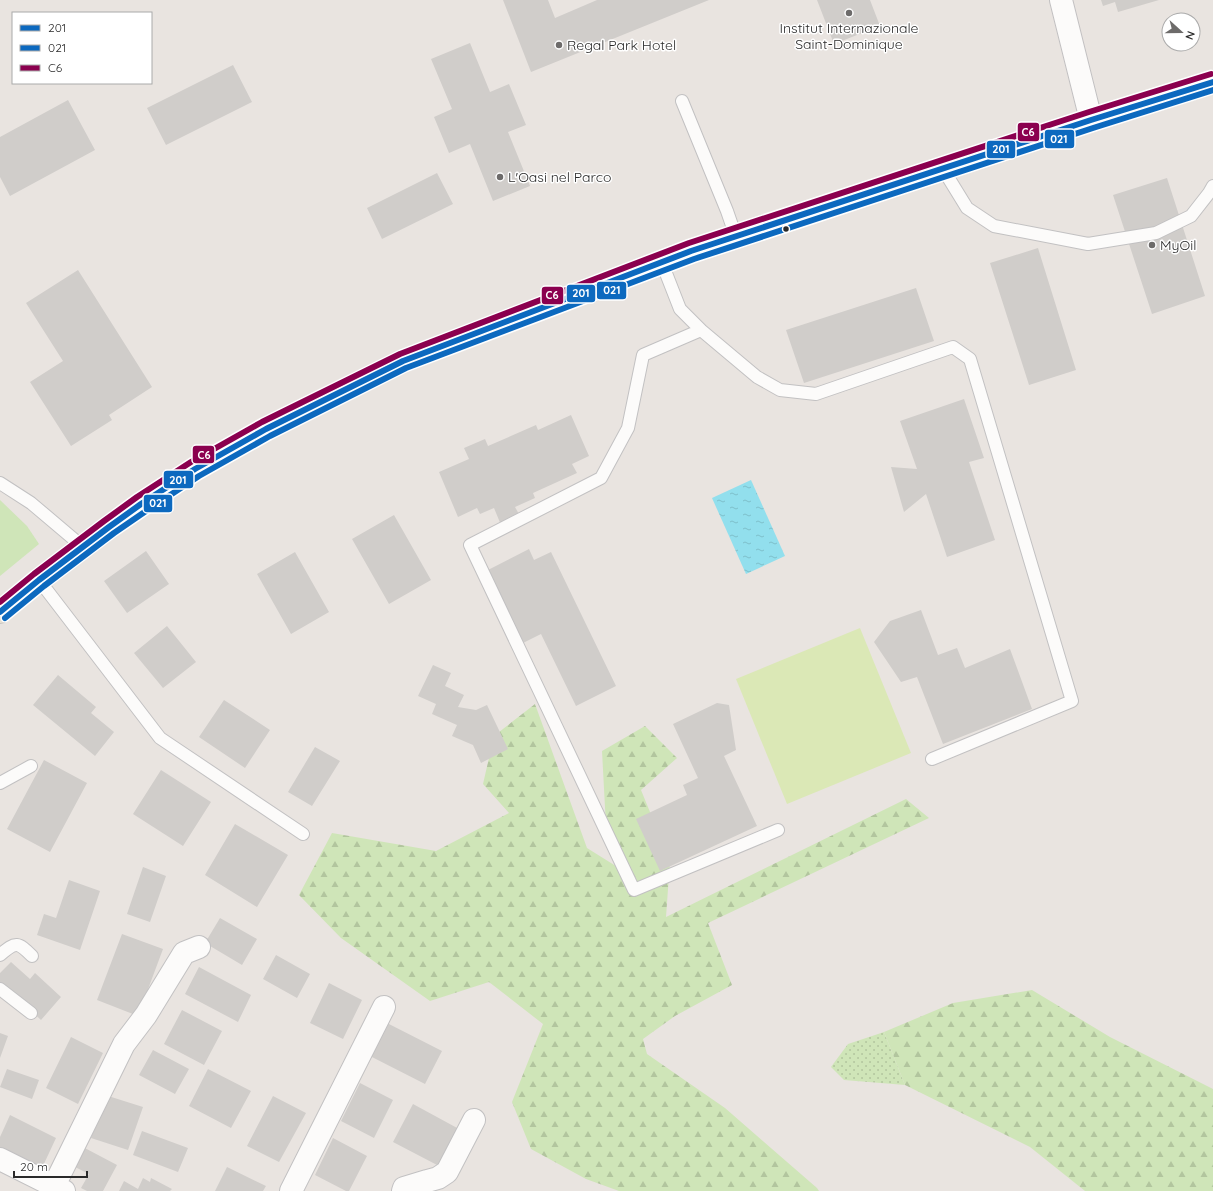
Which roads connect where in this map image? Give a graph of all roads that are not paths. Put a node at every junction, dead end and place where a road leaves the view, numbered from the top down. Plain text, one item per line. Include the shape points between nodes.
1 (1061, 0) edge
2 (1213, 82) edge
3 (682, 101) dead end
4 (1091, 120) junction
5 (943, 169) junction
6 (1213, 186) edge
7 (736, 237) junction
8 (662, 262) junction
9 (701, 330) junction
10 (0, 483) edge
11 (83, 546) junction
12 (39, 580) junction
13 (0, 612) edge
14 (932, 759) dead end
15 (31, 766) dead end
16 (0, 783) edge
17 (778, 830) dead end
18 (303, 834) dead end
19 (199, 947) dead end
20 (0, 955) edge
21 (32, 956) dead end
22 (0, 989) edge
23 (384, 1007) dead end
24 (30, 1013) dead end
25 (474, 1120) dead end
26 (0, 1159) edge
27 (59, 1189) edge
28 (291, 1191) edge
29 (403, 1191) edge

1 - 4 street
2 - 4 main road
3 - 7 lane
4 - 5 main road
5 - 6 lane via 967,208 994,226 1088,244 1156,233 1191,216
5 - 7 main road
7 - 8 main road
8 - 9 lane via 680,309
8 - 11 main road via 403,361 344,389 214,458 141,504
9 - 14 lane via 757,377 780,390 816,394 954,347 970,359 1072,702
9 - 17 lane via 643,355 628,428 601,478 470,545 634,890
10 - 11 lane via 31,503
11 - 12 main road
12 - 13 main road
12 - 18 lane via 160,738
15 - 16 lane
19 - 27 street via 184,953 146,1015 124,1044
20 - 21 lane via 15,945 22,946
22 - 24 lane
23 - 28 street
25 - 29 street via 447,1172 438,1178 404,1188
26 - 27 street

